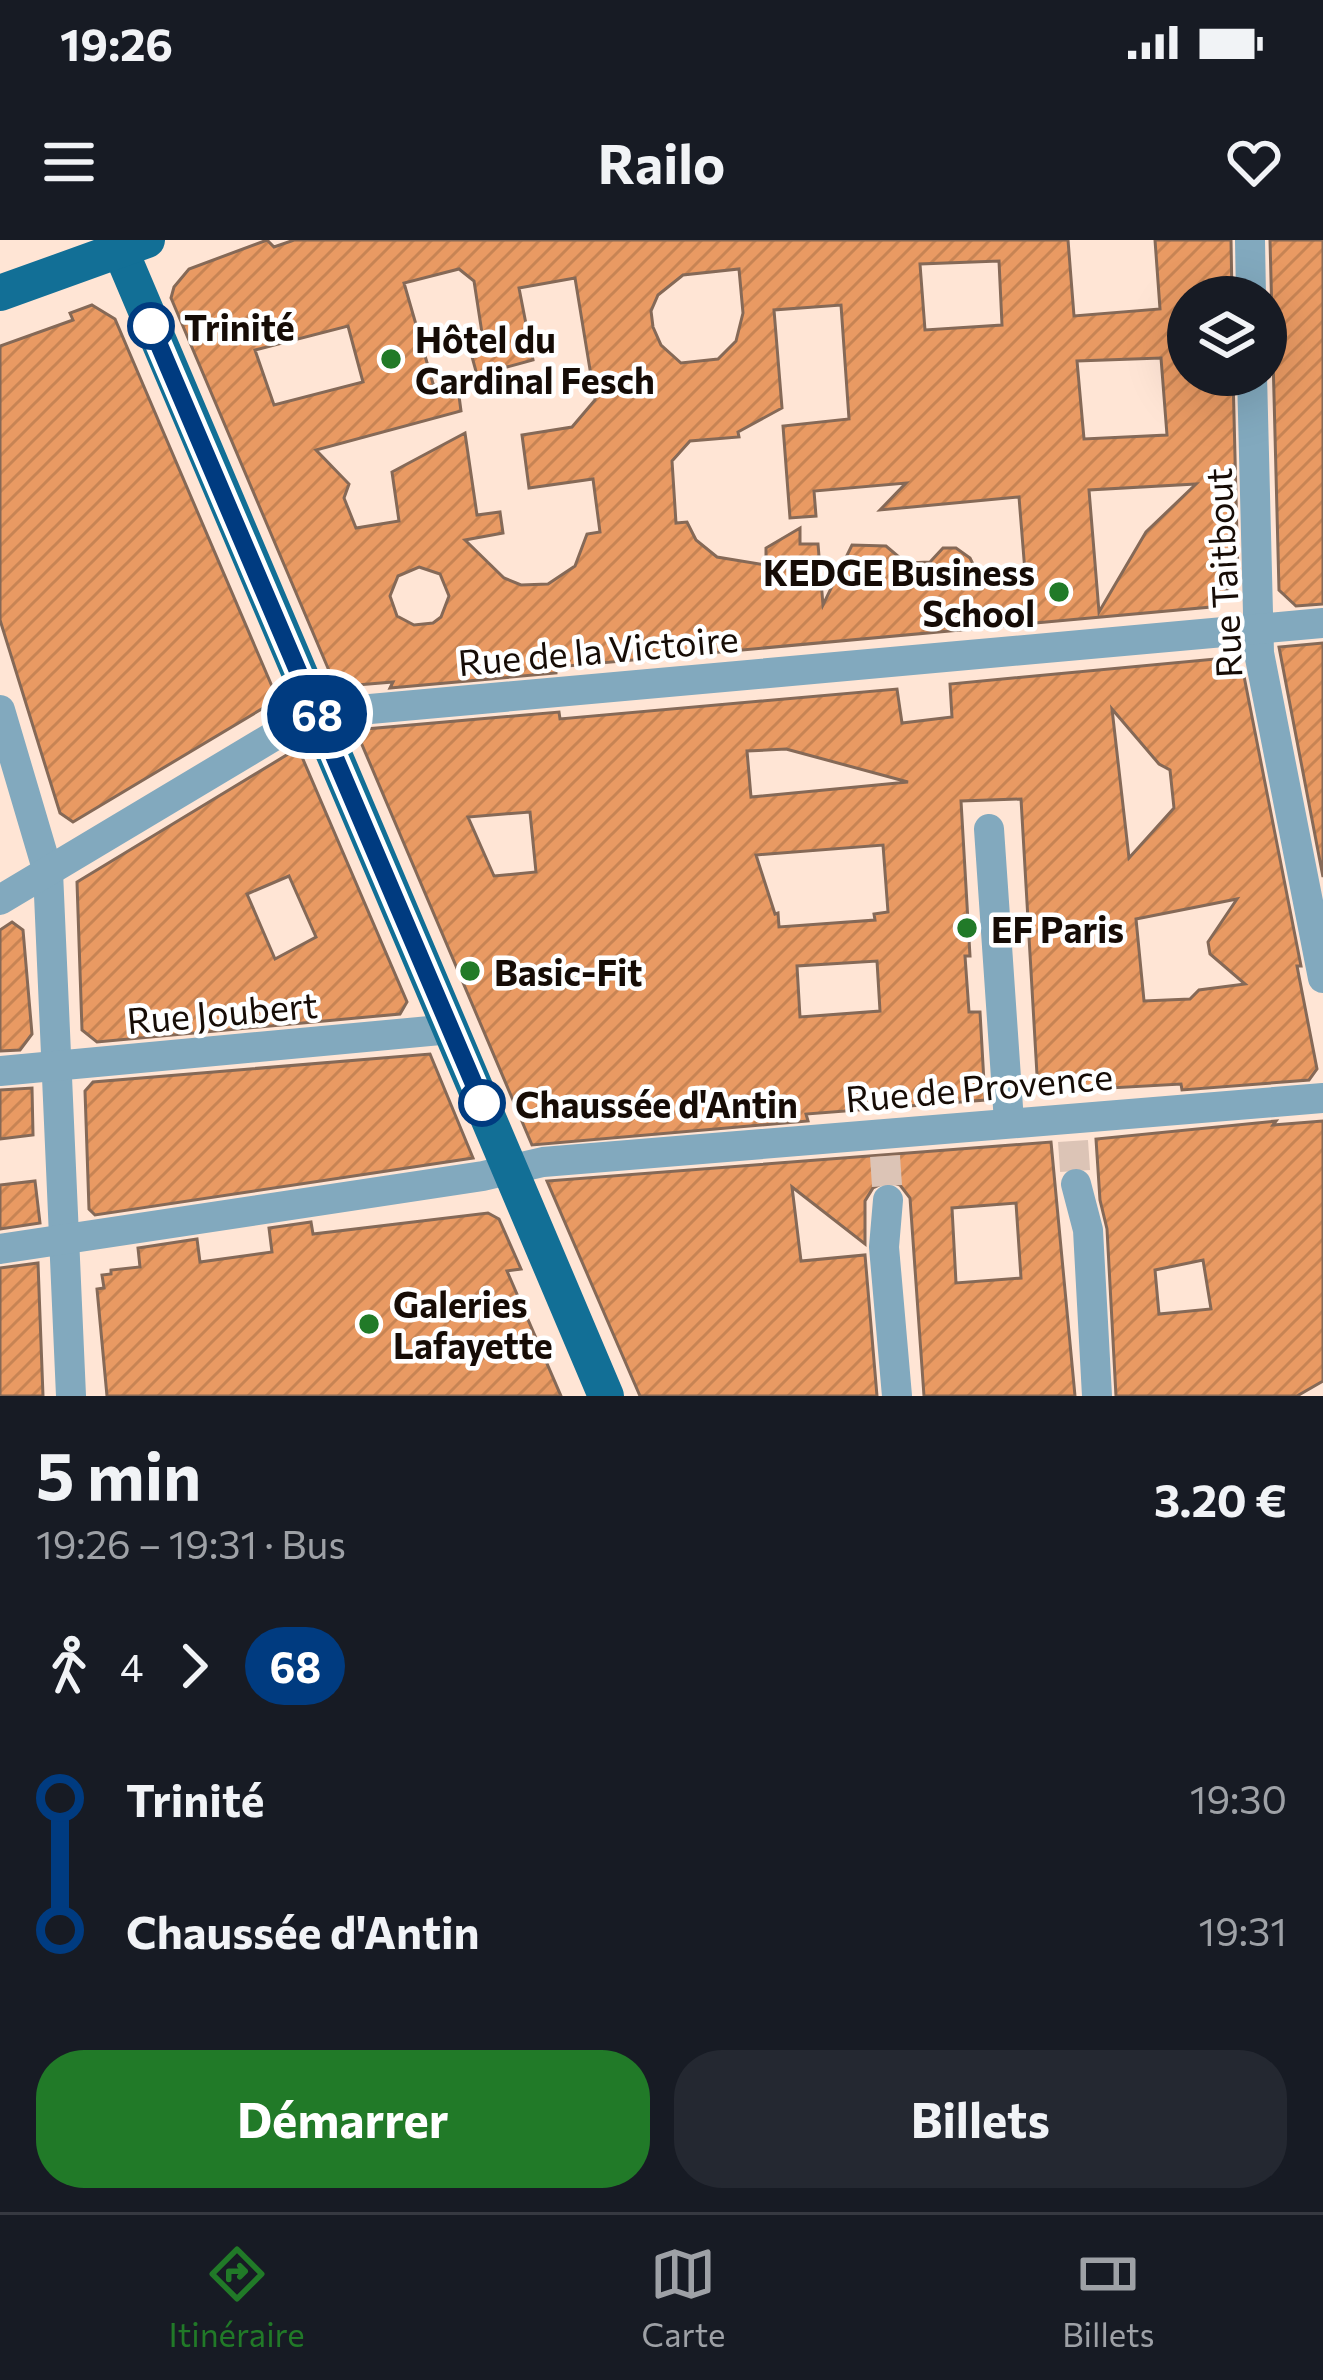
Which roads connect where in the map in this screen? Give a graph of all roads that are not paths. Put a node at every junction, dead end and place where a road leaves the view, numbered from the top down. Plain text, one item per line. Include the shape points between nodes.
1 (1250, 240) edge
2 (127, 244) edge
3 (1251, 276) edge
4 (0, 292) edge
5 (1252, 396) edge
6 (1323, 623) edge
7 (1257, 629) junction
8 (0, 710) edge
9 (319, 718) junction
10 (989, 829) dead end
11 (48, 872) junction
12 (0, 900) edge
13 (1323, 978) edge
14 (451, 1029) junction
15 (57, 1065) junction
16 (0, 1071) edge
17 (1323, 1098) edge
18 (1009, 1123) junction
19 (511, 1170) junction
20 (64, 1238) junction
21 (0, 1249) edge
22 (1078, 1321) dead end
23 (906, 1335) dead end
24 (70, 1396) edge
25 (606, 1396) edge
26 (897, 1396) edge
27 (1097, 1396) edge

1 - 3 street
2 - 4 main road
2 - 9 main road
5 - 7 street, Rue Taitbout
6 - 7 street, Rue de la Victoire
7 - 9 street, Rue de la Victoire
7 - 13 street, Rue Taitbout
8 - 11 street
9 - 11 street, Rue de la Victoire via 289,727
9 - 14 main road
10 - 18 street
11 - 12 street, Rue de la Victoire
11 - 15 street
14 - 15 street, Rue Joubert
14 - 19 main road
15 - 16 street, Rue Joubert
15 - 20 street
17 - 18 street, Rue de Provence via 1073,1129
18 - 19 street, Rue de Provence via 884,1144
19 - 20 street, Rue de Provence
19 - 25 main road
20 - 21 street, Rue de Provence
20 - 24 street
22 - 27 street via 1076,1184 1088,1230
23 - 26 street via 888,1199 884,1246

